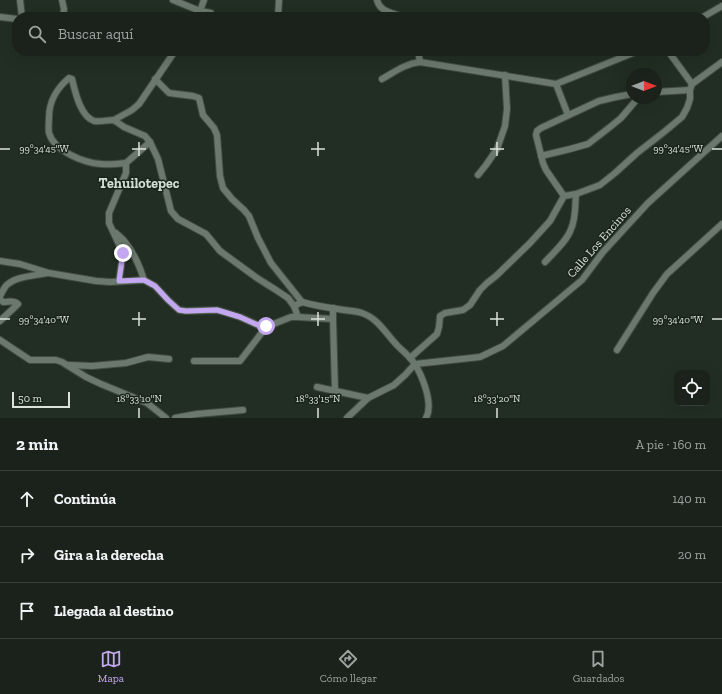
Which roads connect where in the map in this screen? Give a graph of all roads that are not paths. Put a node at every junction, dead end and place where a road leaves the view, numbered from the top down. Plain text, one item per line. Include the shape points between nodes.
1 (20, 0) edge
2 (62, 0) edge
3 (173, 0) edge
4 (204, 0) edge
5 (279, 0) edge
6 (377, 0) edge
7 (722, 6) edge
8 (21, 12) edge
9 (64, 12) edge
10 (194, 12) edge
11 (199, 12) edge
12 (278, 12) edge
13 (390, 12) edge
14 (710, 13) edge
15 (0, 17) edge
16 (12, 18) edge
17 (171, 56) edge
18 (419, 56) edge
19 (626, 56) edge
20 (671, 56) edge
21 (420, 62) junction
22 (722, 62) edge
23 (505, 75) junction
24 (155, 79) junction
25 (382, 79) dead end
26 (556, 84) junction
27 (691, 87) junction
28 (662, 91) edge
29 (626, 95) edge
30 (633, 104) edge
31 (568, 116) junction
32 (114, 120) junction
33 (722, 136) edge
34 (150, 142) junction
35 (541, 156) junction
36 (126, 164) junction
37 (478, 174) dead end
38 (576, 194) junction
39 (564, 196) junction
40 (722, 224) edge
41 (113, 230) junction
42 (0, 261) edge
43 (545, 262) dead end
44 (49, 273) junction
45 (144, 280) junction
46 (119, 281) junction
47 (0, 296) edge
48 (0, 299) edge
49 (302, 302) junction
50 (294, 306) junction
51 (333, 308) junction
52 (298, 317) junction
53 (333, 319) junction
54 (0, 321) edge
55 (266, 326) junction
56 (0, 340) edge
57 (617, 350) dead end
58 (410, 358) junction
59 (169, 359) dead end
60 (194, 360) dead end
61 (415, 364) junction
62 (68, 365) junction
63 (317, 387) dead end
64 (335, 391) junction
65 (368, 398) junction
66 (243, 410) dead end
67 (166, 418) edge
68 (175, 418) edge
69 (347, 418) edge
70 (426, 418) edge

1 - 8 street
2 - 9 street
3 - 10 street
4 - 11 street
5 - 12 street
6 - 13 street via 382,9
7 - 14 street
15 - 16 street
17 - 24 street
18 - 21 street
19 - 26 street
20 - 27 street
21 - 23 street
21 - 25 street via 404,66
22 - 27 street
23 - 26 street
23 - 37 street via 505,126 497,149
24 - 32 street via 139,104
24 - 49 street via 169,93 198,98 203,115 217,135 223,188 249,216 271,263
26 - 31 street
27 - 28 street
27 - 38 street via 690,99 682,117 600,185
29 - 31 street via 599,101
30 - 35 street via 610,128 588,144
31 - 35 street via 537,131
32 - 34 street via 145,136
32 - 36 street via 94,120 86,115 76,97 71,78 67,79 54,95 49,110 49,132 55,145 68,154 100,164
33 - 61 street, Calle Los Encinos via 648,204 603,252 582,280 503,346 480,357
34 - 36 street
34 - 50 street via 160,165 171,211 178,219 206,234 220,251 288,298
35 - 39 street via 546,170
36 - 41 street via 126,173 109,213 109,223
38 - 39 street
38 - 43 street via 572,228
39 - 58 street via 550,221 530,243 480,290 470,305 463,310 440,316 437,334
40 - 57 street via 667,274
41 - 45 street via 133,254
41 - 46 street via 123,253
42 - 44 street
44 - 46 street via 96,281
44 - 47 street via 20,278 6,286
45 - 46 street
45 - 55 street via 155,286 179,310 217,310
48 - 54 street via 3,302 12,301 18,304
49 - 50 street
49 - 51 street
50 - 52 street
51 - 53 street
51 - 58 street via 361,312 374,318
52 - 53 street
52 - 55 street
53 - 64 street
55 - 60 street via 240,361
56 - 62 street via 30,360 56,360
58 - 61 street
59 - 62 street via 148,357 126,363
61 - 65 street via 394,385
61 - 70 street via 426,386
62 - 67 street via 96,382 147,403
63 - 64 street
64 - 65 street
65 - 69 street
66 - 68 street

